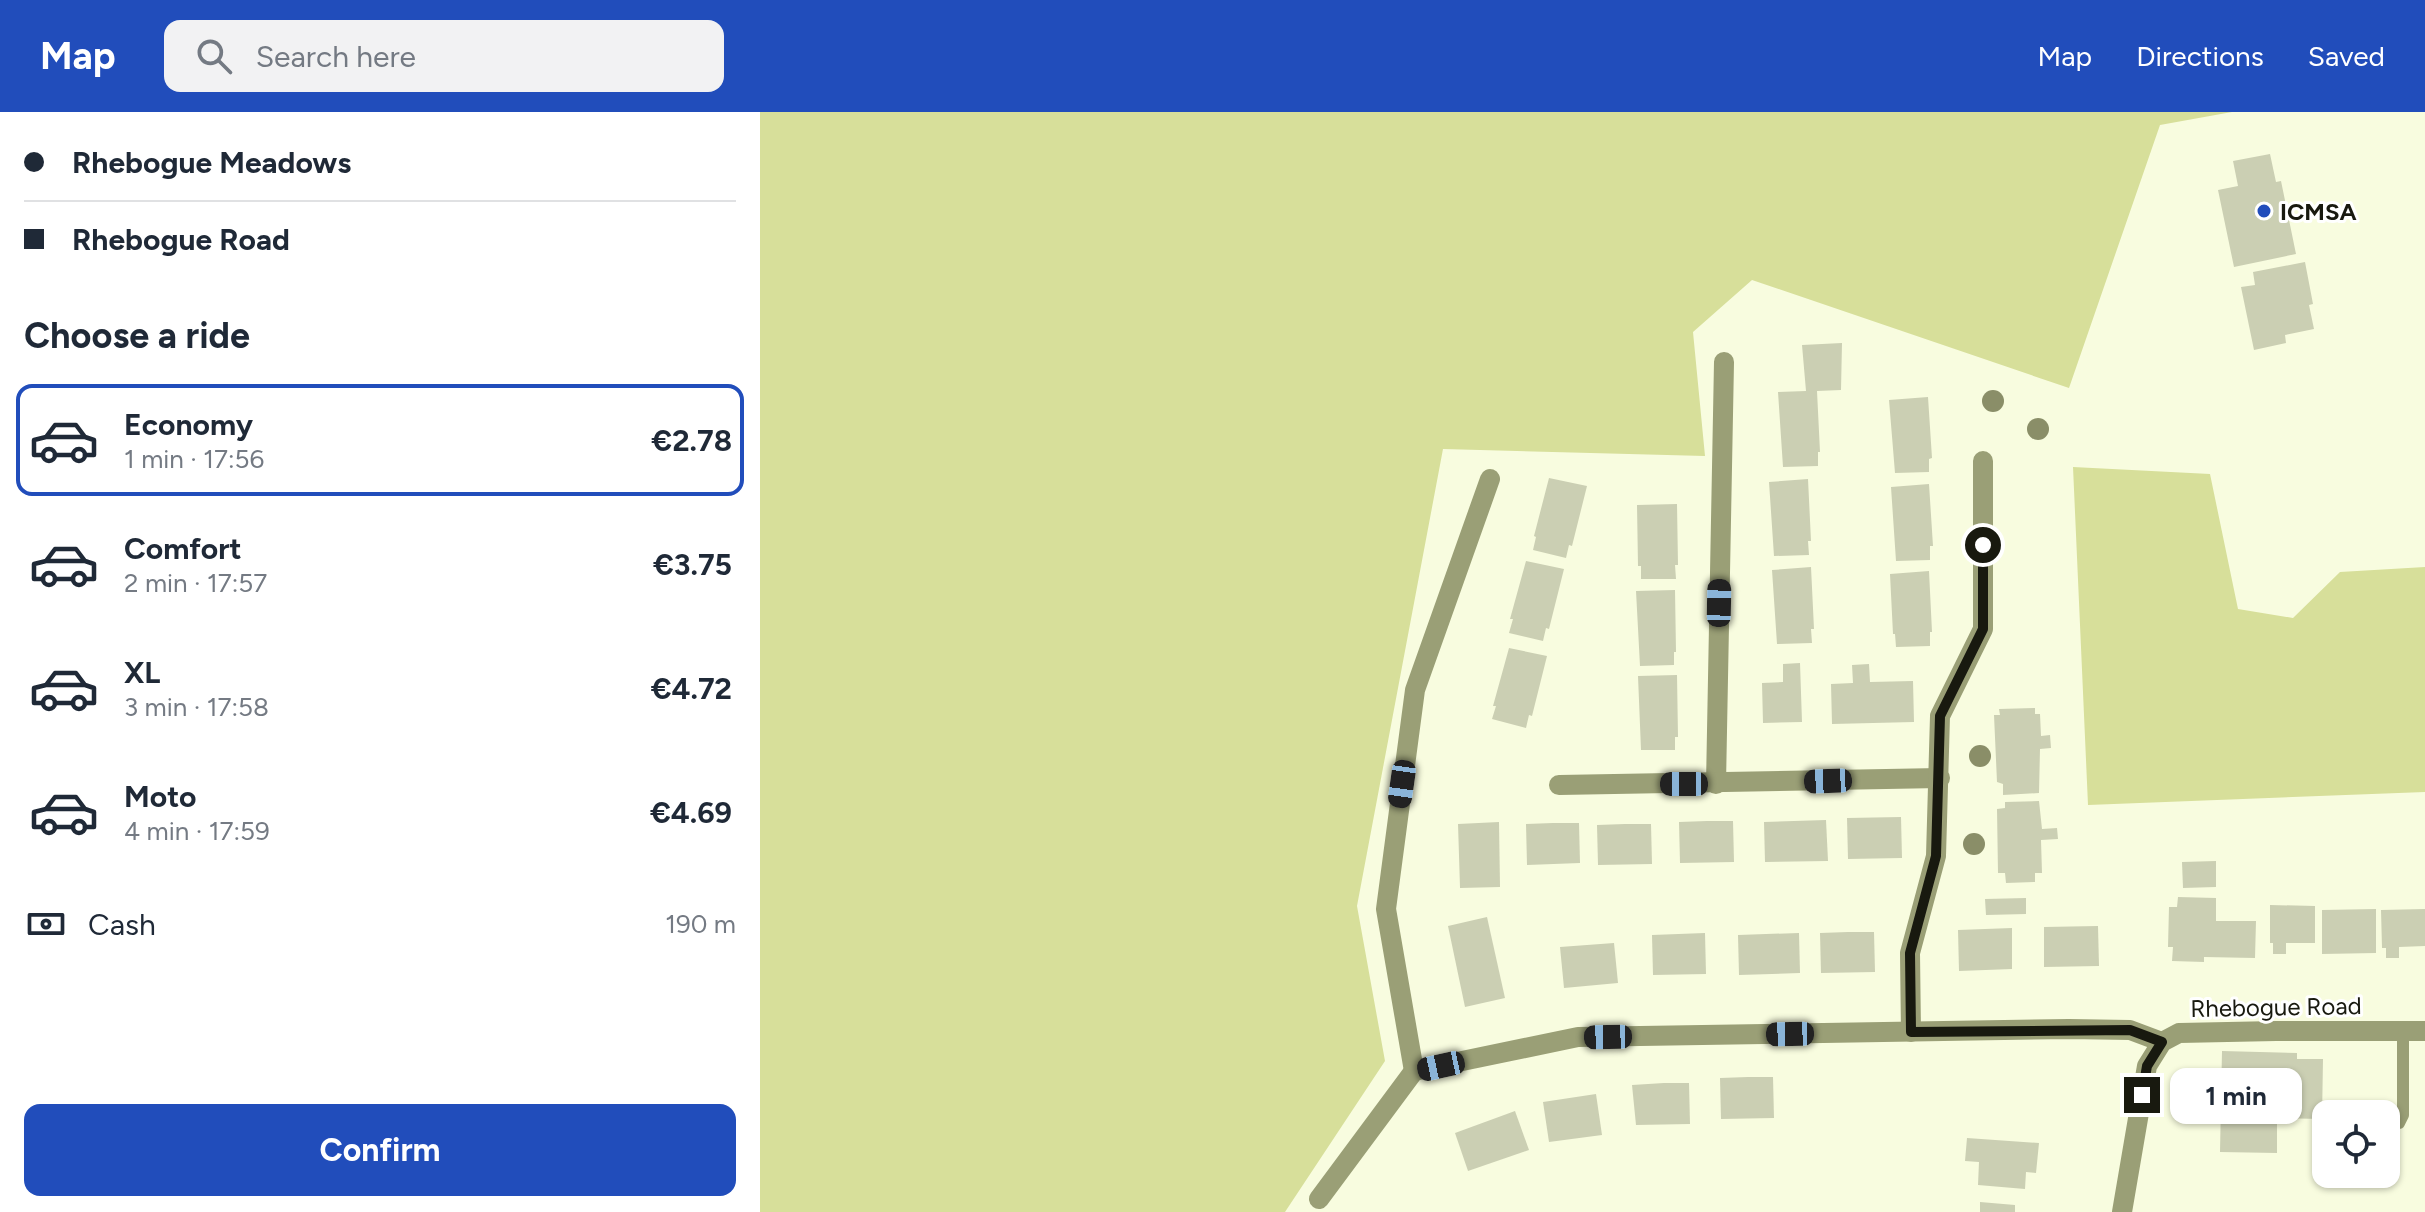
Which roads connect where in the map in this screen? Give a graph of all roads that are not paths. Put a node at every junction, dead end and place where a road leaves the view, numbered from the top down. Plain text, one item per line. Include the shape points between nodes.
1 (1724, 362) dead end
2 (1983, 461) dead end
3 (1490, 479) dead end
4 (1940, 778) junction
5 (1716, 784) junction
6 (1559, 785) dead end
7 (2425, 1031) edge
8 (1911, 1032) junction
9 (2403, 1032) junction
10 (2162, 1042) junction
11 (1414, 1071) junction
12 (2400, 1121) edge
13 (1319, 1199) dead end
14 (2122, 1212) edge

1 - 5 street
2 - 4 street via 1983,629 1940,716
3 - 11 street via 1415,690 1386,909
4 - 5 street
4 - 8 street via 1936,856 1910,953
5 - 6 street
7 - 9 street, Rhebogue Road
8 - 10 street via 2130,1030
8 - 11 street via 1578,1037
9 - 10 street, Rhebogue Road via 2179,1033
9 - 12 lane
10 - 14 street, Rhebogue Road via 2147,1066
11 - 13 street

